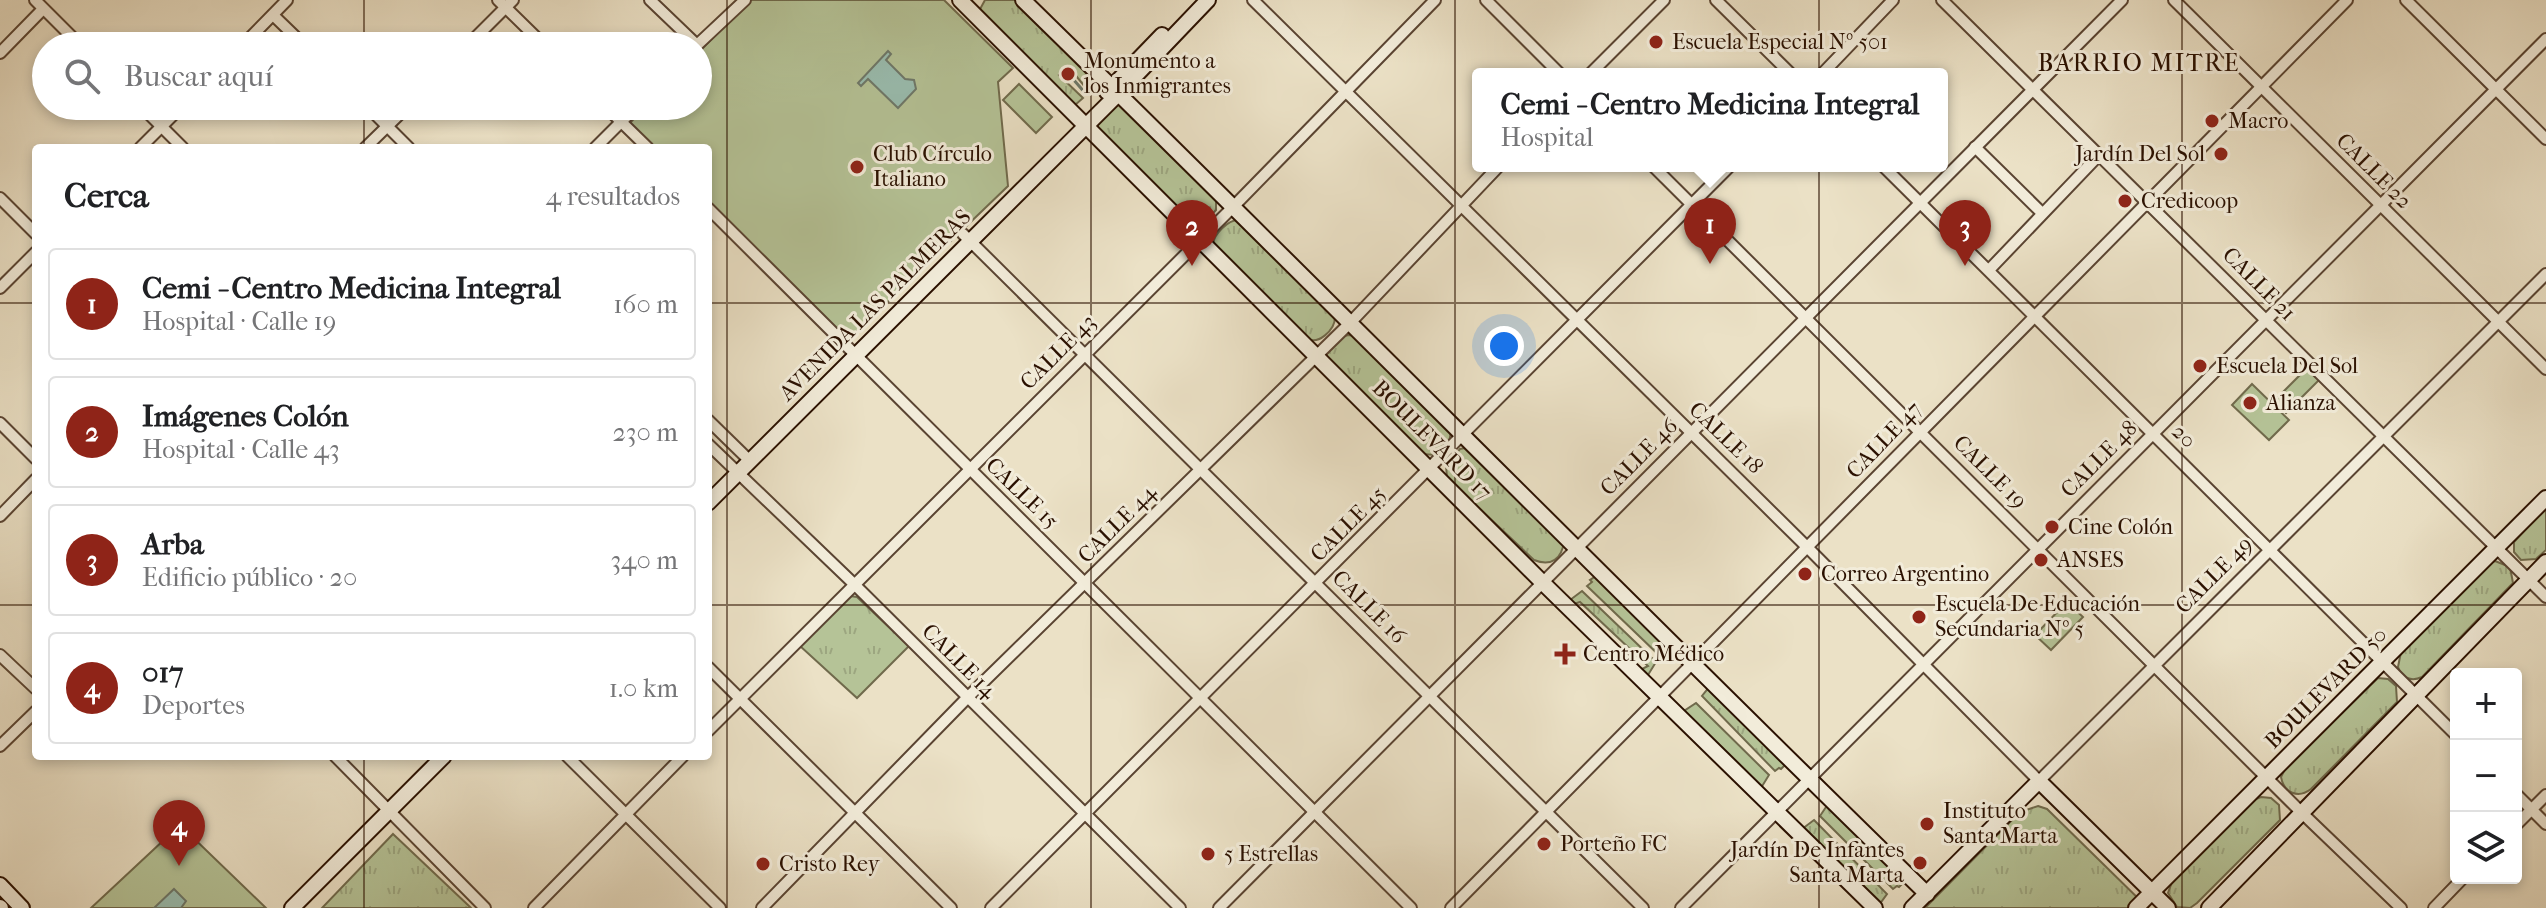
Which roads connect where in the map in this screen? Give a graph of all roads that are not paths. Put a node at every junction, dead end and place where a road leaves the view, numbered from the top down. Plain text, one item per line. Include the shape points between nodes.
1 (35, 0) edge
2 (287, 0) edge
3 (650, 0) edge
4 (745, 0) edge
5 (1023, 0) edge
6 (1196, 0) edge
7 (1208, 0) edge
8 (1253, 0) edge
9 (1435, 0) edge
10 (1486, 0) edge
11 (1664, 0) edge
12 (1716, 0) edge
13 (1893, 0) edge
14 (1942, 0) edge
15 (2122, 0) edge
16 (2174, 0) edge
17 (2347, 0) edge
18 (2406, 0) edge
19 (505, 2) edge
20 (967, 2) edge
21 (43, 9) junction
22 (273, 15) junction
23 (67, 32) edge
24 (256, 32) edge
25 (291, 32) edge
26 (479, 32) edge
27 (532, 32) edge
28 (683, 32) edge
29 (711, 32) edge
30 (2546, 39) edge
31 (0, 53) edge
32 (1554, 68) edge
33 (1596, 68) edge
34 (1785, 68) edge
35 (1828, 68) edge
36 (2261, 87) junction
37 (2496, 89) junction
38 (1115, 90) junction
39 (2033, 90) junction
40 (1344, 91) junction
41 (156, 120) edge
42 (168, 120) edge
43 (382, 120) edge
44 (394, 120) edge
45 (621, 122) joint
46 (1082, 122) junction
47 (162, 126) junction
48 (388, 126) junction
49 (2546, 139) edge
50 (144, 144) edge
51 (179, 144) edge
52 (369, 144) edge
53 (405, 144) edge
54 (599, 144) edge
55 (644, 144) edge
56 (1975, 147) junction
57 (2099, 155) junction
58 (1493, 172) edge
59 (1659, 172) edge
60 (1724, 172) edge
61 (1889, 172) edge
62 (0, 198) edge
63 (2147, 201) junction
64 (1920, 203) junction
65 (1460, 205) junction
66 (1692, 205) junction
67 (2380, 205) junction
68 (1234, 206) junction
69 (712, 212) edge
70 (2042, 213) junction
71 (32, 230) edge
72 (966, 238) junction
73 (1199, 239) junction
74 (32, 256) edge
75 (1989, 270) junction
76 (2546, 274) edge
77 (0, 288) edge
78 (2034, 316) junction
79 (1806, 318) junction
80 (2266, 319) junction
81 (1576, 321) junction
82 (2498, 322) junction
83 (1350, 323) junction
84 (853, 352) junction
85 (1084, 353) junction
86 (1316, 356) junction
87 (2546, 369) edge
88 (0, 423) edge
89 (712, 424) edge
90 (1920, 431) junction
91 (2152, 433) junction
92 (1690, 434) junction
93 (1465, 435) junction
94 (2383, 436) junction
95 (712, 448) edge
96 (32, 455) edge
97 (747, 458) junction
98 (1200, 468) junction
99 (969, 470) junction
100 (1430, 470) junction
101 (735, 471) junction
102 (32, 483) edge
103 (712, 489) edge
104 (712, 498) edge
105 (2546, 498) edge
106 (0, 516) edge
107 (1808, 548) junction
108 (2038, 548) junction
109 (2497, 548) junction
110 (1576, 550) junction
111 (2270, 550) junction
112 (2546, 562) edge
113 (2528, 580) junction
114 (1087, 583) junction
115 (1316, 583) junction
116 (1543, 583) junction
117 (854, 584) junction
118 (2546, 597) edge
119 (0, 655) edge
120 (2382, 662) junction
121 (1694, 664) junction
122 (1922, 664) junction
123 (2155, 665) junction
124 (712, 671) edge
125 (32, 685) edge
126 (2416, 695) junction
127 (1659, 696) junction
128 (1430, 697) junction
129 (967, 698) junction
130 (739, 699) junction
131 (1201, 699) junction
132 (32, 715) edge
133 (712, 727) edge
134 (2450, 729) edge
135 (0, 746) edge
136 (339, 760) edge
137 (440, 760) edge
138 (452, 760) edge
139 (571, 760) edge
140 (679, 760) edge
141 (2267, 777) junction
142 (1808, 779) junction
143 (2039, 781) junction
144 (2546, 795) edge
145 (2522, 800) edge
146 (1546, 810) junction
147 (2531, 810) junction
148 (1775, 811) junction
149 (855, 812) junction
150 (1315, 812) junction
151 (393, 813) junction
152 (1085, 813) junction
153 (2302, 813) junction
154 (625, 815) junction
155 (2522, 819) edge
156 (2546, 824) edge
157 (2457, 884) edge
158 (0, 885) edge
159 (2152, 892) junction
160 (1927, 894) junction
161 (22, 908) edge
162 (292, 908) edge
163 (305, 908) edge
164 (485, 908) edge
165 (534, 908) edge
166 (720, 908) edge
167 (762, 908) edge
168 (951, 908) edge
169 (991, 908) edge
170 (1180, 908) edge
171 (1219, 908) edge
172 (1411, 908) edge
173 (1451, 908) edge
174 (1643, 908) edge
175 (1681, 908) edge
176 (1875, 908) edge
177 (1912, 908) edge
178 (2136, 908) edge
179 (2168, 908) edge
180 (2209, 908) edge
181 (2401, 908) edge
182 (2434, 908) edge

1 - 21 street
2 - 22 street
3 - 28 street
4 - 29 street
5 - 38 main road, BOULEVARD 17
6 - 38 main road, AVENIDA LAS PALMERAS
7 - 38 main road, AVENIDA LAS PALMERAS
8 - 40 street, CALLE 18
9 - 40 street, CALLE 43
10 - 32 street
11 - 33 street
12 - 34 street
13 - 35 street
14 - 39 street, CALLE 21
15 - 39 street, CALLE 46
16 - 36 street, CALLE 22
17 - 36 street, CALLE 47
18 - 37 street
19 - 26 street
19 - 27 street
20 - 46 main road, BOULEVARD 17
21 - 23 street
21 - 31 street
22 - 24 street
22 - 25 street
30 - 37 street, CALLE 48
36 - 63 street, CALLE 47
36 - 67 street, CALLE 22
37 - 49 street
37 - 67 street, CALLE 48
38 - 46 main road, AVENIDA LAS PALMERAS
38 - 68 main road, BOULEVARD 17
39 - 56 street, CALLE 46
39 - 57 street, CALLE 21
40 - 65 street, CALLE 18
40 - 68 street, CALLE 43
41 - 47 street
42 - 47 street
43 - 48 street
44 - 48 street
45 - 54 street
45 - 55 street
46 - 72 main road, AVENIDA LAS PALMERAS
46 - 73 main road, BOULEVARD 17
47 - 50 street
47 - 51 street
48 - 52 street
48 - 53 street
56 - 64 street, CALLE 46
56 - 70 street
57 - 63 street, CALLE 21
57 - 70 street
58 - 65 street, CALLE 44
59 - 66 street, CALLE 19
60 - 66 street, CALLE 45
61 - 64 street, 20
62 - 71 street
63 - 78 street, CALLE 47
63 - 80 street, CALLE 21
64 - 75 street, 20
64 - 79 street, CALLE 46
65 - 81 street, CALLE 18
65 - 83 street, CALLE 44
66 - 79 street, CALLE 19
66 - 81 street, CALLE 45
67 - 80 street, CALLE 48
67 - 82 street, CALLE 22
68 - 73 street, CALLE 43
68 - 83 main road, BOULEVARD 17
69 - 84 street, CALLE 15
70 - 75 street
72 - 84 main road, AVENIDA LAS PALMERAS
72 - 85 street, CALLE 16
73 - 85 street, CALLE 43
73 - 86 main road, BOULEVARD 17
74 - 77 street
75 - 78 street, 20
76 - 82 street, CALLE 49
78 - 90 street, CALLE 47
78 - 91 street, 20
79 - 90 street, CALLE 19
79 - 92 street, CALLE 46
80 - 91 street, CALLE 48
80 - 94 street, CALLE 21
81 - 92 street, CALLE 18
81 - 93 street, CALLE 45
82 - 87 street, CALLE 22
82 - 94 street, CALLE 49
83 - 86 street, CALLE 44
83 - 93 main road, BOULEVARD 17
84 - 97 main road, AVENIDA LAS PALMERAS
84 - 99 street, CALLE 15
85 - 98 street, CALLE 16
85 - 99 street, CALLE 43
86 - 98 street, CALLE 44
86 - 100 main road, BOULEVARD 17
88 - 96 street
89 - 97 street
90 - 107 street, CALLE 47
90 - 108 street, CALLE 19
91 - 108 street, CALLE 48
91 - 111 street, 20
92 - 107 street, CALLE 18
92 - 110 street, CALLE 46
93 - 100 street, CALLE 45
93 - 110 main road, BOULEVARD 17
94 - 109 street, CALLE 21
94 - 111 street, CALLE 49
95 - 101 street, CALLE 14
97 - 101 main road, AVENIDA LAS PALMERAS
98 - 114 street, CALLE 44
98 - 115 street, CALLE 16
99 - 114 street, CALLE 15
99 - 117 street, CALLE 43
100 - 115 street, CALLE 45
100 - 116 main road, BOULEVARD 17
101 - 103 main road, AVENIDA LAS PALMERAS
101 - 104 main road, AVENIDA LAS PALMERAS
101 - 117 street, CALLE 14
102 - 106 street
105 - 109 main road, BOULEVARD 50
107 - 121 street, CALLE 47
107 - 122 street, CALLE 18
108 - 122 street, CALLE 48
108 - 123 street, CALLE 19
109 - 113 street, CALLE 21
109 - 120 main road, BOULEVARD 50
110 - 116 street, CALLE 46
110 - 121 main road, BOULEVARD 17
111 - 120 street, 20
111 - 123 street, CALLE 49
112 - 113 main road
113 - 118 street, CALLE 21
113 - 126 main road
114 - 129 street, CALLE 44
114 - 131 street, CALLE 15
115 - 128 street, CALLE 16
115 - 131 street, CALLE 45
116 - 127 main road, BOULEVARD 17
116 - 128 street, CALLE 46
117 - 129 street, CALLE 14
117 - 130 street, CALLE 43
119 - 125 street
120 - 126 street, 20
120 - 141 main road, BOULEVARD 50
121 - 127 street, CALLE 47
121 - 142 main road, BOULEVARD 17
122 - 142 street, CALLE 48
122 - 143 street, CALLE 18
123 - 141 street, CALLE 19
123 - 143 street, CALLE 49
124 - 130 street
126 - 134 street, 20
126 - 153 main road
127 - 146 street, CALLE 47
127 - 148 main road, BOULEVARD 17
128 - 146 street, CALLE 16
128 - 150 street, CALLE 46
129 - 149 street, CALLE 44
129 - 152 street, CALLE 14
130 - 133 street, CALLE 43
130 - 149 street
131 - 150 street, CALLE 15
131 - 152 street, CALLE 45
132 - 135 street
136 - 151 street
137 - 151 main road
138 - 151 main road
139 - 154 street
140 - 154 street
141 - 153 street, CALLE 19
141 - 159 main road, BOULEVARD 50
142 - 148 street, CALLE 48
142 - 160 main road, BOULEVARD 17
143 - 159 main road, CALLE 18
143 - 160 main road, CALLE 49
144 - 147 street
145 - 147 street
146 - 173 street, CALLE 47
146 - 174 street, CALLE 16
147 - 155 street
147 - 156 street
148 - 175 street, CALLE 48
148 - 176 main road, BOULEVARD 17
149 - 167 street, CALLE 44
149 - 168 street
150 - 171 street, CALLE 46
150 - 172 street, CALLE 15
151 - 162 main road
151 - 163 main road
151 - 164 street
152 - 169 street, CALLE 45
152 - 170 street, CALLE 14
153 - 180 main road
153 - 181 street, CALLE 19
154 - 165 street
154 - 166 street
157 - 182 street
158 - 161 main road
159 - 178 main road, BOULEVARD 50
159 - 179 main road, CALLE 18
160 - 177 main road, CALLE 49

